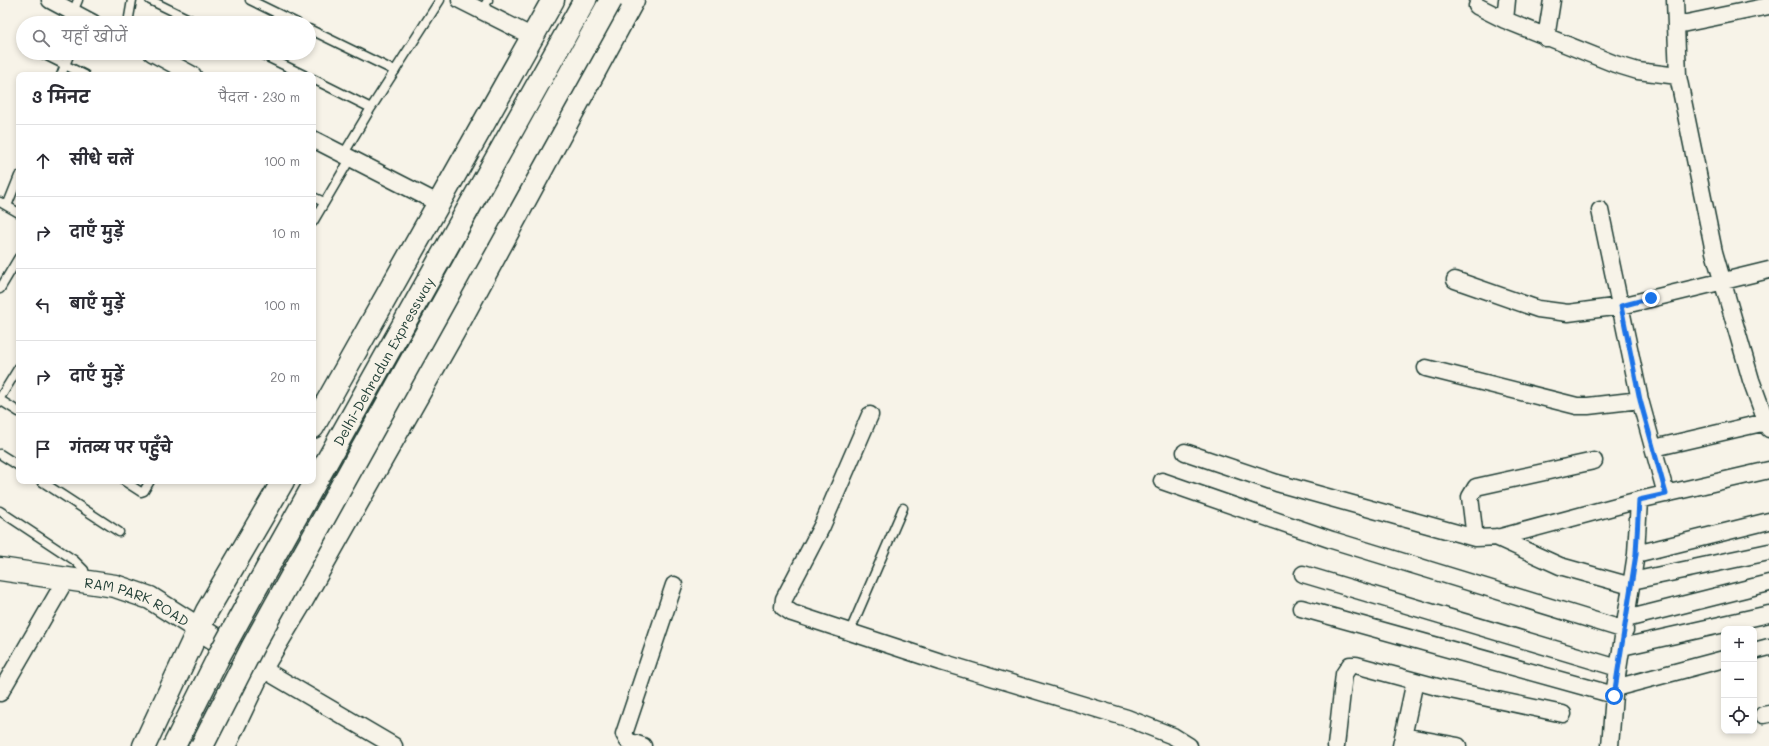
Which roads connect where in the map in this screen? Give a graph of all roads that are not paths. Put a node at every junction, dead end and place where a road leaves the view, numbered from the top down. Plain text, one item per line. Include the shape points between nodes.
1 (50, 0) edge
2 (132, 0) edge
3 (150, 0) edge
4 (250, 0) edge
5 (440, 0) edge
6 (460, 0) edge
7 (553, 0) edge
8 (585, 0) edge
9 (611, 0) edge
10 (633, 0) edge
11 (1507, 0) edge
12 (1552, 0) edge
13 (1675, 0) edge
14 (485, 5) edge
15 (1477, 6) dead end
16 (1769, 6) edge
17 (82, 15) edge
18 (129, 16) edge
19 (183, 16) edge
20 (283, 16) edge
21 (1505, 20) junction
22 (1677, 25) junction
23 (316, 32) edge
24 (533, 36) junction
25 (1546, 38) junction
26 (55, 60) edge
27 (67, 60) edge
28 (165, 60) edge
29 (273, 60) edge
30 (65, 65) junction
31 (395, 71) junction
32 (62, 72) edge
33 (79, 72) edge
34 (187, 72) edge
35 (298, 72) edge
36 (1678, 76) junction
37 (316, 80) edge
38 (371, 108) junction
39 (316, 141) edge
40 (346, 157) junction
41 (16, 181) edge
42 (316, 198) edge
43 (324, 202) junction
44 (3, 204) edge
45 (438, 204) junction
46 (1600, 210) dead end
47 (16, 211) edge
48 (316, 217) edge
49 (16, 261) edge
50 (1769, 270) edge
51 (4, 275) edge
52 (1455, 280) dead end
53 (1722, 281) junction
54 (0, 289) edge
55 (1621, 306) junction
56 (1426, 368) dead end
57 (16, 372) edge
58 (0, 399) edge
59 (1640, 400) junction
60 (16, 410) edge
61 (870, 415) dead end
62 (316, 419) edge
63 (1768, 425) edge
64 (1654, 448) junction
65 (1185, 452) dead end
66 (0, 454) edge
67 (1594, 461) dead end
68 (16, 464) edge
69 (1769, 470) edge
70 (316, 481) edge
71 (1162, 481) dead end
72 (46, 484) edge
73 (129, 484) edge
74 (148, 484) edge
75 (281, 484) edge
76 (314, 484) edge
77 (1666, 494) junction
78 (1639, 500) junction
79 (903, 508) dead end
80 (0, 511) edge
81 (1769, 521) edge
82 (119, 532) dead end
83 (1496, 537) junction
84 (1475, 538) junction
85 (1769, 552) edge
86 (1636, 554) junction
87 (0, 569) edge
88 (1303, 574) dead end
89 (76, 580) junction
90 (1769, 583) edge
91 (1632, 584) junction
92 (674, 585) dead end
93 (1301, 608) dead end
94 (1769, 614) edge
95 (1625, 625) junction
96 (200, 628) junction
97 (850, 631) junction
98 (1622, 647) junction
99 (1769, 648) edge
100 (1757, 650) edge
101 (1721, 660) edge
102 (261, 668) junction
103 (1618, 668) junction
104 (1415, 681) junction
105 (1615, 692) junction
106 (0, 693) edge
107 (1563, 714) dead end
108 (1402, 741) edge
109 (144, 746) edge
110 (174, 746) edge
111 (202, 746) edge
112 (224, 746) edge
113 (394, 746) edge
114 (643, 746) edge
115 (1189, 746) edge
116 (1336, 746) edge
117 (1458, 746) edge
118 (1610, 746) edge

1 - 17 street
2 - 18 lane
3 - 19 lane
4 - 20 lane
5 - 31 lane
6 - 14 street
7 - 24 main road
8 - 70 main road, Delhi-Dehradun Expressway, bridge
9 - 111 main road, Delhi-Dehradun Expressway, bridge via 253,646
10 - 102 main road via 459,322
11 - 21 street
12 - 25 street
13 - 22 street
14 - 24 street
15 - 21 street
16 - 22 street
21 - 25 street
22 - 36 street
23 - 31 lane
24 - 45 main road
25 - 36 street via 1627,68
26 - 30 lane
27 - 30 lane
28 - 34 street
29 - 35 lane
30 - 32 lane
30 - 33 lane
31 - 38 lane
36 - 53 street
37 - 38 lane
38 - 40 lane
39 - 40 street
40 - 43 lane
40 - 45 street
41 - 44 lane
42 - 43 lane
43 - 48 lane
44 - 47 lane
45 - 62 main road via 321,405
46 - 55 street
49 - 51 lane
50 - 53 street
51 - 54 lane
52 - 55 street via 1538,309 1559,313
53 - 55 street
53 - 63 street via 1751,380
55 - 59 street
56 - 59 street via 1576,406
57 - 58 lane
58 - 60 lane
59 - 64 street
61 - 97 street via 822,526 782,603 783,607 792,613
63 - 64 street
64 - 77 street
65 - 84 street via 1277,483
66 - 68 lane
67 - 84 street via 1476,488 1470,497
69 - 77 street
71 - 95 street via 1332,540
72 - 82 lane
73 - 74 lane via 141,492
75 - 96 main road
76 - 110 main road, Delhi-Dehradun Expressway, bridge via 220,654
77 - 78 street
78 - 83 street
78 - 86 street
79 - 97 lane
80 - 89 lane via 80,565 84,570
81 - 86 street
83 - 84 street
83 - 91 street via 1560,566
85 - 91 street
86 - 91 street
87 - 89 main road, RAM PARK ROAD
88 - 103 street
89 - 96 main road, RAM PARK ROAD via 115,586 150,598
89 - 106 street
90 - 95 street
91 - 95 street
92 - 114 street via 624,734 628,741
93 - 105 street
94 - 98 street
95 - 98 street
96 - 102 main road, RAM PARK ROAD
96 - 109 main road
97 - 115 street via 941,662 1128,718 1173,736
98 - 103 street
99 - 100 street
101 - 105 street
102 - 112 main road
102 - 113 street
103 - 105 street
104 - 107 street
104 - 108 street
104 - 116 street via 1350,665 1344,674
105 - 118 street
108 - 117 street

